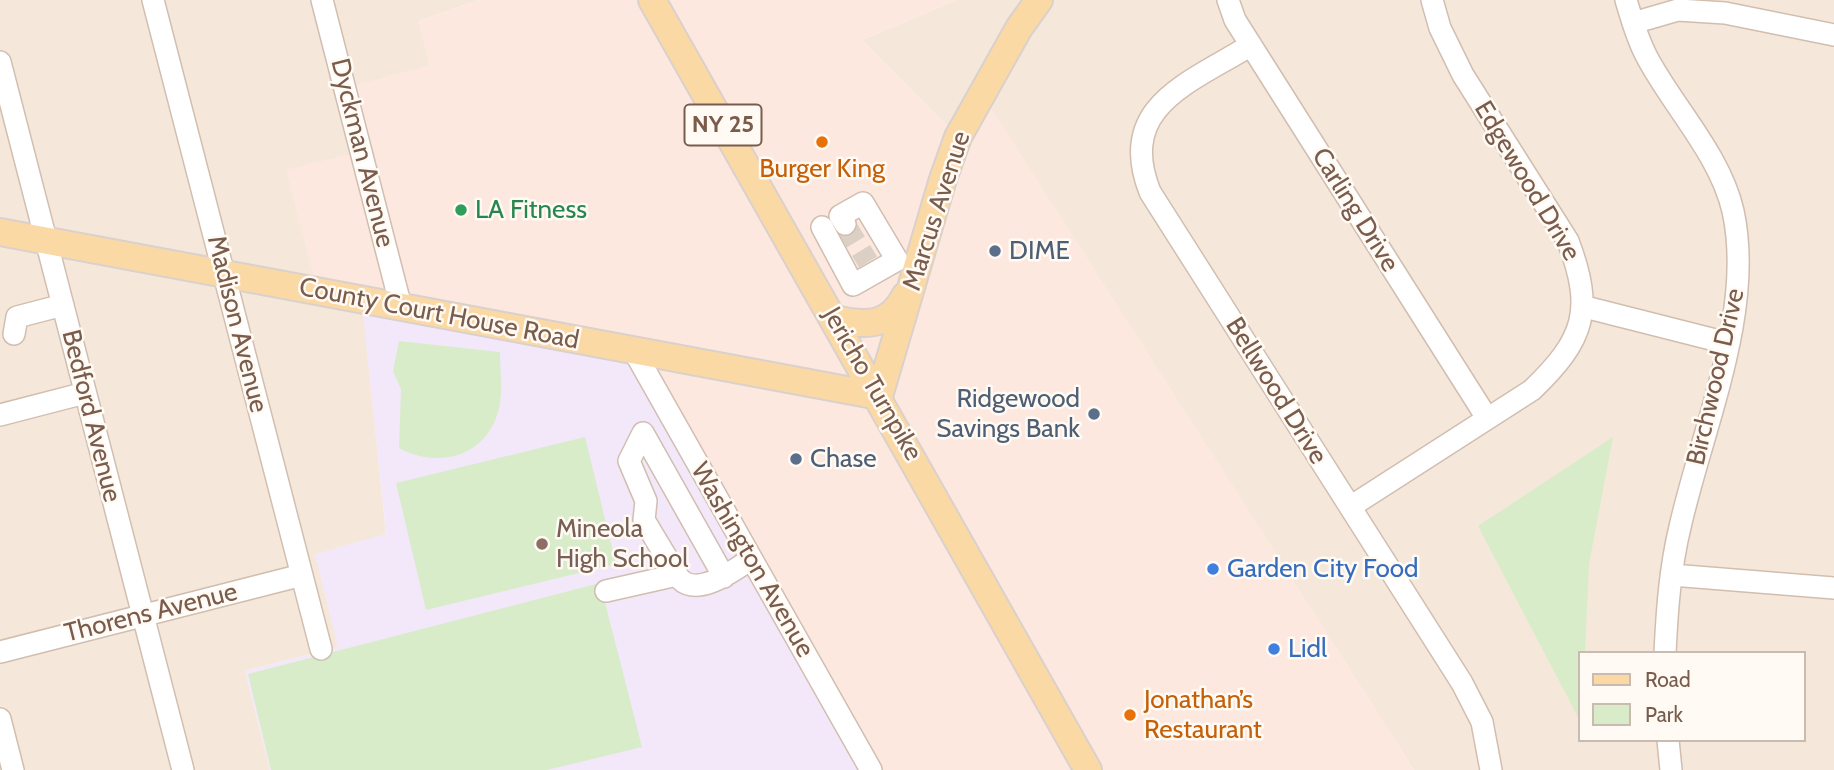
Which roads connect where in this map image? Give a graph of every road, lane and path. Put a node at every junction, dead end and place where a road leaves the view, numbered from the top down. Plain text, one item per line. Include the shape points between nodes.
1 (153, 0) edge
2 (322, 0) edge
3 (652, 0) edge
4 (1039, 0) edge
5 (1228, 0) edge
6 (1432, 0) edge
7 (1626, 0) edge
8 (1633, 23) junction
9 (1834, 35) edge
10 (1251, 45) junction
11 (0, 62) edge
12 (845, 225) dead end
13 (822, 227) dead end
14 (0, 232) edge
15 (46, 241) junction
16 (918, 265) junction
17 (224, 274) junction
18 (853, 285) junction
19 (63, 304) junction
20 (1585, 306) junction
21 (401, 307) junction
22 (829, 309) junction
23 (14, 334) dead end
24 (1727, 343) junction
25 (634, 351) junction
26 (85, 393) junction
27 (879, 396) junction
28 (0, 415) edge
29 (1487, 418) junction
30 (1350, 507) junction
31 (751, 559) junction
32 (302, 575) junction
33 (677, 575) junction
34 (1672, 575) junction
35 (724, 577) junction
36 (1834, 588) edge
37 (606, 591) dead end
38 (143, 615) junction
39 (321, 649) dead end
40 (1665, 651) edge
41 (0, 652) edge
42 (0, 719) edge
43 (1668, 742) edge
44 (1081, 767) edge
45 (13, 770) edge
46 (183, 770) edge
47 (871, 770) edge
48 (1491, 770) edge
49 (1671, 770) edge

1 - 17 street, Madison Avenue
2 - 21 street, Dyckman Avenue
3 - 22 main road, Jericho Turnpike / NY 25
4 - 16 main road, Marcus Avenue via 958,137
5 - 10 street, Carling Drive
6 - 20 street, Edgewood Drive via 1463,75 1568,241
7 - 8 street, Birchwood Drive
8 - 9 street via 1678,10 1725,13
8 - 24 street, Birchwood Drive via 1648,61 1711,159 1732,207 1740,276
10 - 29 street, Carling Drive
10 - 30 street, Bellwood Drive via 1159,106 1143,131 1140,167 1150,191
11 - 15 street, Bedford Avenue
12 - 18 street via 840,216 863,203 897,260 871,268
13 - 18 street
14 - 15 main road, County Court House Road
15 - 17 main road, County Court House Road
15 - 19 street, Bedford Avenue
16 - 22 main road via 904,299 891,316 872,324
16 - 27 main road, Marcus Avenue
17 - 21 main road, County Court House Road
17 - 32 street, Madison Avenue
18 - 22 street
19 - 23 street via 17,317
19 - 26 street, Bedford Avenue
20 - 24 street
20 - 29 street, Edgewood Drive via 1572,342 1556,367 1532,390
21 - 25 main road, County Court House Road
22 - 27 main road, Jericho Turnpike / NY 25
24 - 34 street, Birchwood Drive via 1680,525
25 - 27 main road, County Court House Road
25 - 31 street, Washington Avenue
26 - 28 street
26 - 38 street, Bedford Avenue
27 - 44 main road, Jericho Turnpike / NY 25
29 - 30 street, Edgewood Drive
30 - 48 street, Bellwood Drive via 1475,706
31 - 35 street
31 - 47 street, Washington Avenue
32 - 38 street, Thorens Avenue
32 - 39 street, Madison Avenue
33 - 35 street via 690,587
33 - 35 street via 644,520 646,500 629,461 643,433
33 - 37 street
34 - 36 street
34 - 40 street, Birchwood Drive
38 - 41 street, Thorens Avenue
38 - 46 street, Bedford Avenue
42 - 45 street
43 - 49 street

